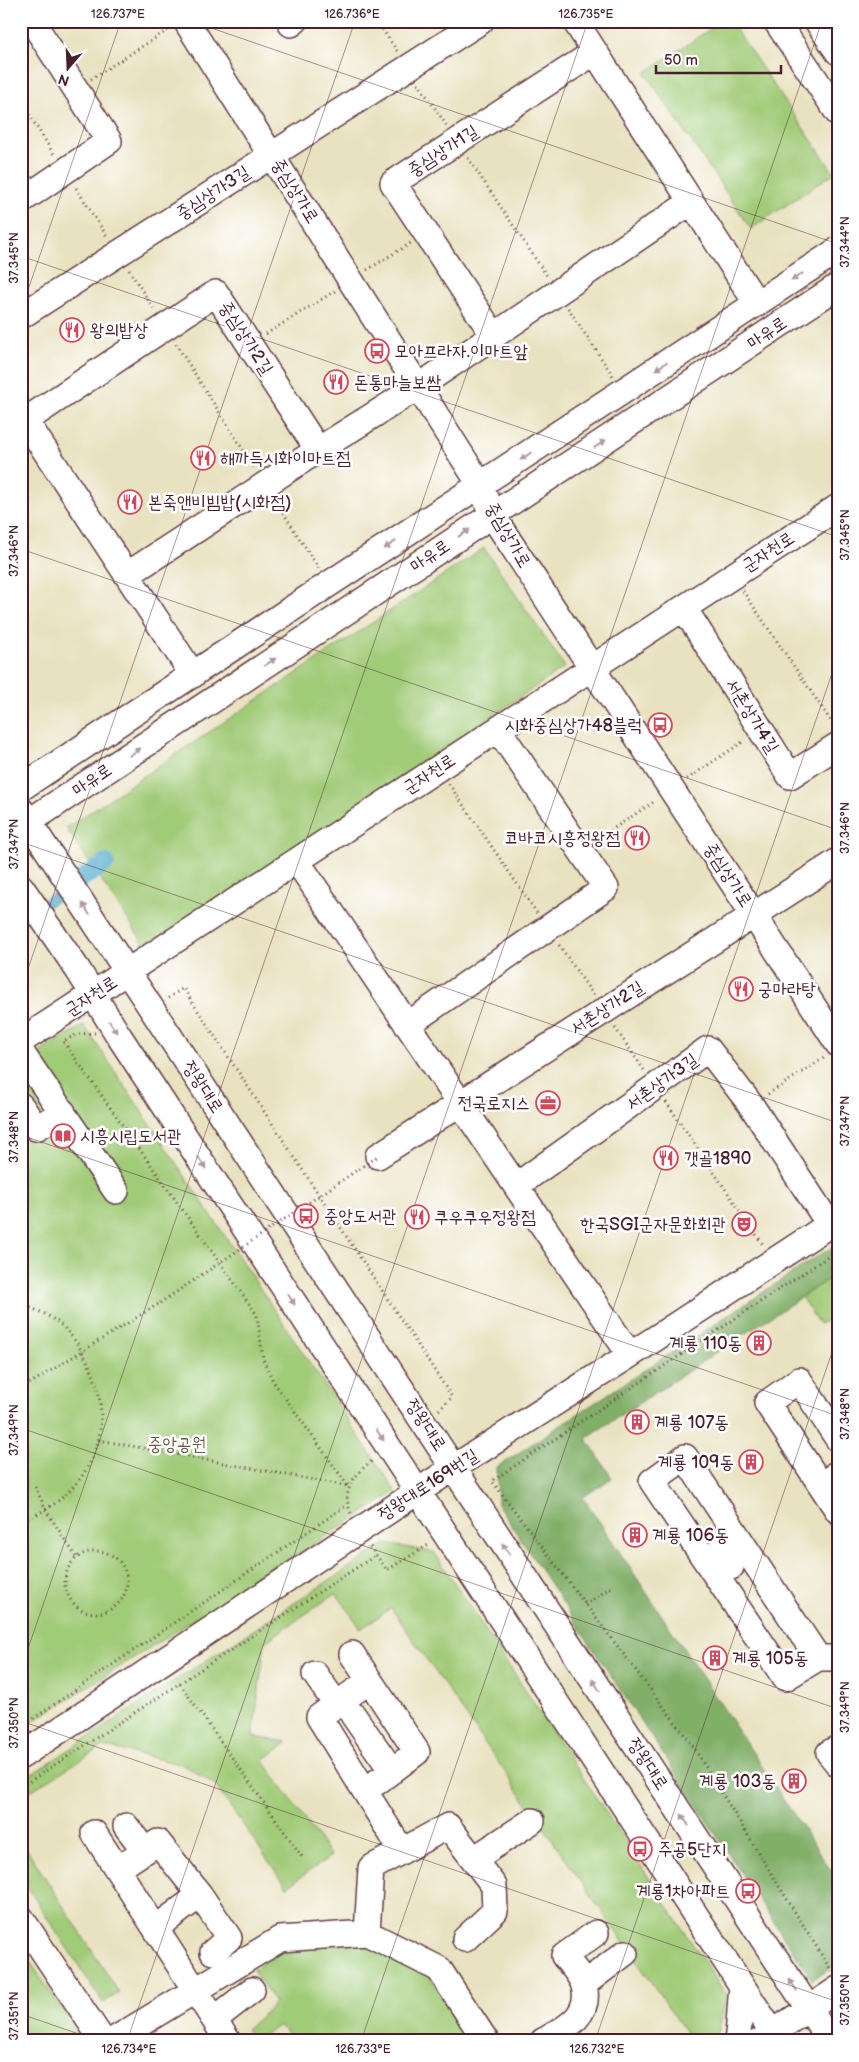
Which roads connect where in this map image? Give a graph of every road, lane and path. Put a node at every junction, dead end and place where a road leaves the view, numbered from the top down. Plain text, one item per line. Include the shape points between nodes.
1 (32, 21) edge
2 (290, 21) edge
3 (295, 21) edge
4 (377, 21) edge
5 (481, 21) edge
6 (575, 21) edge
7 (776, 21) edge
8 (817, 21) edge
9 (180, 24) edge
10 (594, 52) junction
11 (838, 52) edge
12 (408, 68) junction
13 (76, 89) junction
14 (838, 113) edge
15 (457, 142) junction
16 (272, 155) junction
17 (21, 201) edge
18 (691, 202) junction
19 (838, 250) edge
20 (838, 286) edge
21 (557, 292) junction
22 (757, 304) junction
23 (21, 316) edge
24 (494, 336) junction
25 (418, 387) junction
26 (623, 391) junction
27 (23, 417) edge
28 (318, 450) junction
29 (481, 486) junction
30 (838, 507) edge
31 (492, 515) junction
32 (127, 575) junction
33 (733, 576) junction
34 (684, 608) junction
35 (592, 668) junction
36 (193, 675) junction
37 (498, 729) junction
38 (838, 732) edge
39 (838, 745) edge
40 (21, 788) edge
41 (24, 820) edge
42 (838, 860) edge
43 (297, 861) junction
44 (21, 887) edge
45 (753, 914) junction
46 (127, 972) junction
47 (183, 988) dead end
48 (92, 995) junction
49 (407, 1024) junction
50 (21, 1041) edge
51 (63, 1041) dead end
52 (834, 1049) edge
53 (21, 1052) edge
54 (460, 1103) junction
55 (751, 1105) junction
56 (21, 1106) edge
57 (63, 1112) junction
58 (378, 1156) joint
59 (516, 1186) junction
60 (116, 1191) dead end
61 (834, 1221) edge
62 (838, 1250) edge
63 (21, 1304) edge
64 (82, 1350) junction
65 (630, 1355) junction
66 (21, 1389) edge
67 (452, 1397) dead end
68 (838, 1439) edge
69 (98, 1440) junction
70 (453, 1468) junction
71 (35, 1487) dead end
72 (418, 1492) junction
73 (836, 1504) edge
74 (347, 1505) dead end
75 (46, 1510) junction
76 (21, 1521) edge
77 (376, 1554) dead end
78 (77, 1558) junction
79 (613, 1586) dead end
80 (585, 1604) junction
81 (352, 1654) dead end
82 (828, 1658) edge
83 (315, 1674) dead end
84 (369, 1681) junction
85 (180, 1684) junction
86 (344, 1710) junction
87 (21, 1727) edge
88 (838, 1748) edge
89 (21, 1756) edge
90 (838, 1764) edge
91 (392, 1771) junction
92 (21, 1787) edge
93 (365, 1792) junction
94 (532, 1822) dead end
95 (126, 1826) dead end
96 (94, 1833) dead end
97 (145, 1851) junction
98 (402, 1851) junction
99 (302, 1858) dead end
100 (474, 1859) junction
101 (117, 1869) junction
102 (200, 1895) junction
103 (21, 1918) edge
104 (156, 1928) junction
105 (367, 1933) junction
106 (596, 1933) dead end
107 (465, 1939) dead end
108 (213, 1952) dead end
109 (625, 1953) dead end
110 (835, 1981) edge
111 (584, 1984) junction
112 (742, 1986) junction
113 (197, 1990) junction
114 (252, 1990) dead end
115 (809, 2008) junction
116 (215, 2019) junction
117 (579, 2032) edge
118 (770, 2038) edge
119 (831, 2039) edge
120 (103, 2041) edge
121 (112, 2041) edge
122 (228, 2041) edge
123 (486, 2041) edge
124 (543, 2041) edge
125 (737, 2041) edge

1 - 13 street
2 - 3 street via 291,24
4 - 12 path
5 - 12 street, 중심상가3길
6 - 10 street
7 - 14 street
8 - 11 street
9 - 13 path
9 - 16 street, 중심상가로
10 - 15 street, 중심상가1길
10 - 18 street
12 - 15 path
12 - 16 street, 중심상가3길
13 - 17 street via 109,140
15 - 21 path
15 - 24 street, 중심상가1길 via 393,183
16 - 23 street, 중심상가3길
16 - 25 street, 중심상가로
18 - 21 street
18 - 22 street
19 -> 22 street, 마유로
31 -> 20 street, 마유로
21 - 24 street
21 - 26 path
22 -> 26 street, 마유로
24 - 25 street
25 - 28 street
25 - 29 street, 중심상가로
26 -> 29 street, 마유로
27 - 28 street, 중심상가2길 via 216,292
27 - 32 street, 중심상가2길
28 - 32 street
29 - 31 street, 중심상가로
29 -> 36 street, 마유로
30 - 33 street, 군자천로
31 - 35 street, 중심상가로
41 -> 31 street, 마유로
32 - 36 street, 중심상가2길
33 - 34 street, 군자천로
33 - 38 path
34 - 35 street, 군자천로
34 - 39 street, 서촌상가4길 via 790,776
35 - 37 street, 군자천로
35 - 45 street, 중심상가로
36 - 40 street, 마유로
37 - 43 street, 군자천로
37 - 49 street via 606,888
46 -> 41 street, 정왕대로 via 46,847
42 - 45 street, 서촌상가2길
43 - 46 street, 군자천로
43 - 49 street
44 - 48 street
45 - 52 street, 중심상가로
45 - 54 street, 서촌상가2길
46 - 48 street, 군자천로
46 - 70 street, 정왕대로
47 - 67 path
48 - 50 street, 군자천로
48 -> 72 street
49 - 54 street
51 - 69 path via 258,1316 263,1359 273,1381 348,1486
52 - 55 path
53 - 57 street
54 - 58 street, 서촌상가2길
54 - 59 street
55 - 59 street, 서촌상가3길 via 708,1049
55 - 61 street, 서촌상가3길
56 - 57 street via 36,1128
57 - 60 street
58 - 64 path, bridge via 160,1303
59 - 65 street
61 - 65 street, 정왕대로169번길
62 - 80 path via 492,1481
63 - 64 path via 61,1325
64 - 66 path
64 - 69 path via 98,1384 102,1411
65 - 70 street, 정왕대로169번길
68 - 73 street via 799,1380 767,1403
69 - 75 path via 85,1473 66,1496
70 - 72 street, 정왕대로169번길
115 -> 70 street, 정왕대로
71 - 75 path
72 - 89 street, 정왕대로169번길
72 - 112 street
74 - 87 path
75 - 76 path
75 - 78 path
77 - 85 path
78 - 78 path via 66,1576 69,1596 75,1605 97,1614 113,1608 125,1593 126,1573 121,1564 106,1553 86,1553
79 - 80 path
80 - 110 path via 691,1744
81 - 84 street
82 - 82 street via 785,1678 729,1562
83 - 86 street
84 - 86 street
84 - 91 street via 417,1752
85 - 92 path
85 - 99 path
86 - 91 street
86 - 93 street via 319,1717
88 - 90 street via 829,1753
91 - 93 street
93 - 98 street
94 - 100 street
95 - 97 street
96 - 101 street
97 - 101 street
97 - 102 street via 158,1842
98 - 100 street via 448,1826
98 - 105 street via 371,1868
100 - 107 street via 494,1886 495,1911
101 - 104 street
102 - 104 street
102 - 108 street via 229,1938
103 - 120 street
104 - 113 street
105 - 113 street via 280,1939
105 - 123 street via 439,1969
106 - 111 street via 564,1956
109 - 111 street
110 - 115 street
111 - 117 street via 585,2004
112 - 118 street
112 - 125 street
113 - 116 street
113 - 121 street
114 - 116 street
115 - 118 street
115 - 119 street, 정왕대로
116 - 122 street
117 - 124 street

